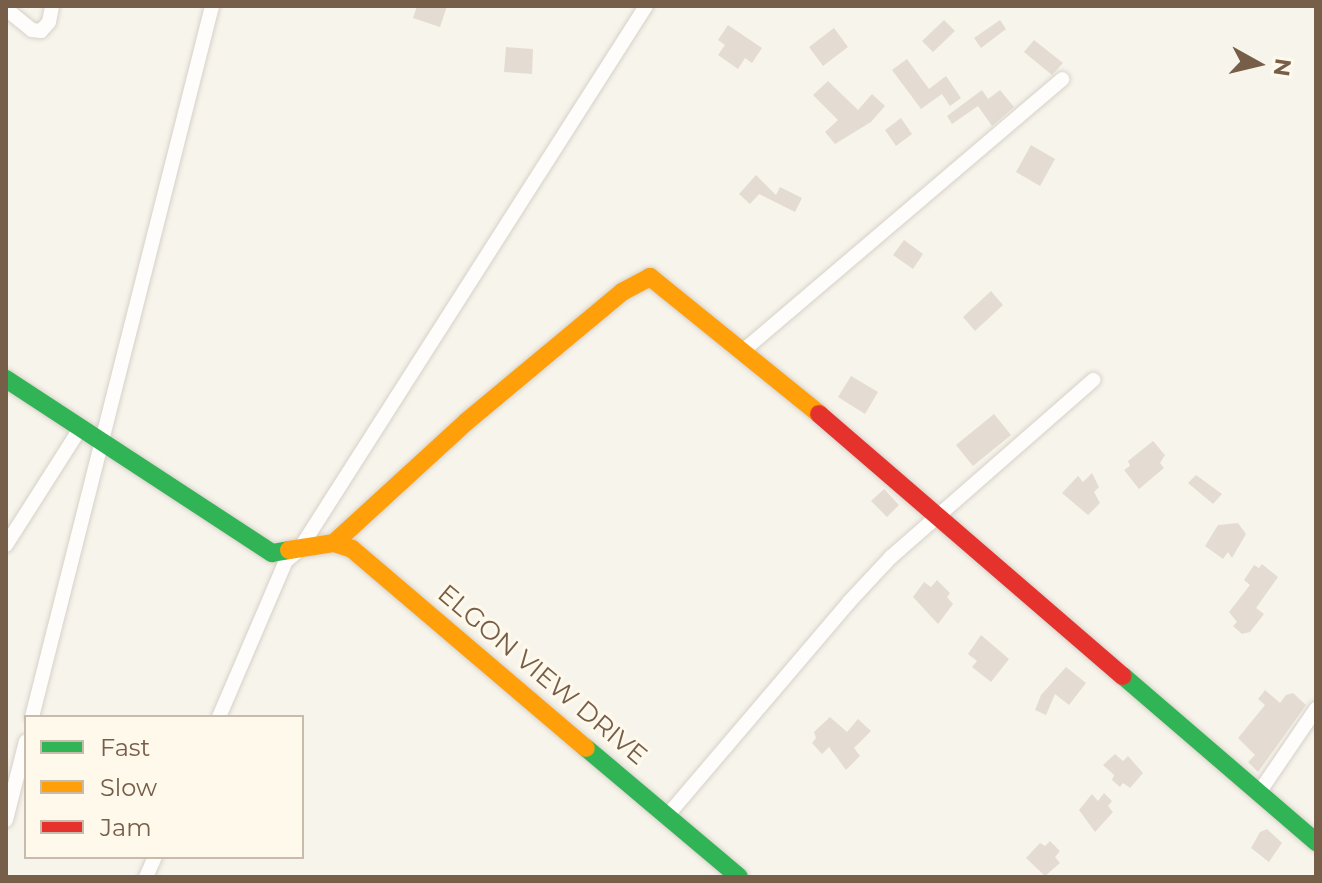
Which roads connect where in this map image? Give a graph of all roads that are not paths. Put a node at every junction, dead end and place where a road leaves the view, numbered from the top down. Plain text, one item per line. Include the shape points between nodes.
1 (52, 6) edge
2 (212, 6) edge
3 (646, 6) edge
4 (6, 9) edge
5 (1062, 79) dead end
6 (744, 350) junction
7 (6, 379) edge
8 (1093, 380) dead end
9 (80, 429) junction
10 (102, 444) junction
11 (936, 516) junction
12 (334, 543) junction
13 (6, 545) edge
14 (299, 550) junction
15 (1316, 709) edge
16 (33, 715) edge
17 (220, 715) edge
18 (24, 749) edge
19 (1258, 794) junction
20 (667, 816) junction
21 (6, 820) edge
22 (1316, 842) edge
23 (739, 877) edge

1 - 4 street via 41,31
2 - 10 street
3 - 14 street
5 - 6 street
6 - 11 street
6 - 12 street via 661,283 650,277 638,281 466,422
7 - 9 street
8 - 11 street
9 - 10 street
9 - 13 street
10 - 14 street via 272,553
10 - 16 street
11 - 19 street
11 - 20 street via 849,602
12 - 14 street
12 - 20 street, ELGON VIEW DRIVE via 364,559
14 - 17 street via 286,561
15 - 19 street
18 - 21 street
19 - 22 street
20 - 23 street, ELGON VIEW DRIVE

